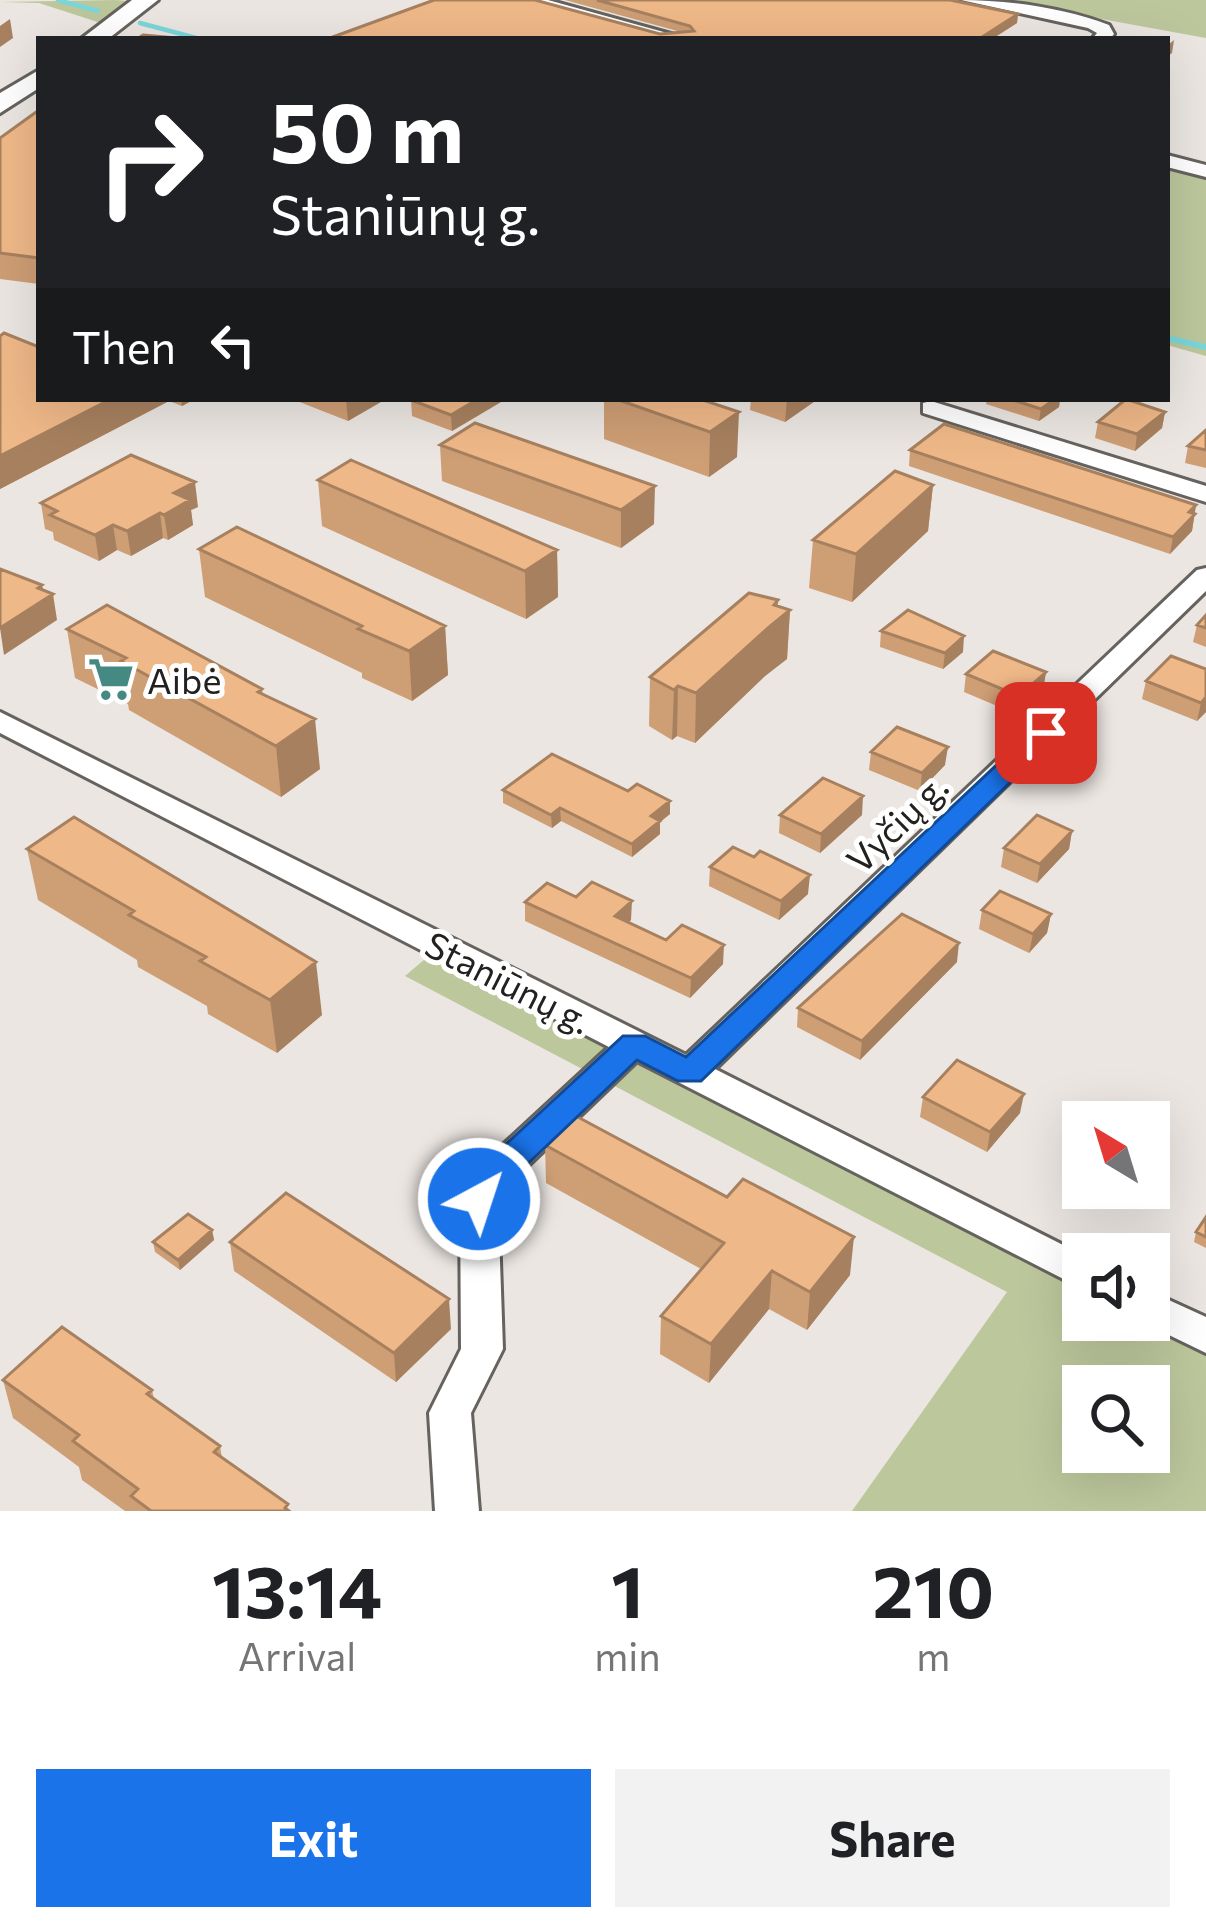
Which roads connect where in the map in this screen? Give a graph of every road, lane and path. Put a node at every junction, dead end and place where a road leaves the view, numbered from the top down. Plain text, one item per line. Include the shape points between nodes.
1 (147, 0) edge
2 (529, 0) edge
3 (969, 0) edge
4 (96, 36) edge
5 (669, 36) edge
6 (1104, 36) edge
7 (36, 79) edge
8 (0, 105) edge
9 (1170, 162) edge
10 (1206, 171) edge
11 (931, 408) dead end
12 (1206, 494) edge
13 (1206, 576) edge
14 (0, 721) edge
15 (634, 1044) junction
16 (690, 1072) junction
17 (1062, 1262) edge
18 (1170, 1317) edge
19 (1206, 1336) edge
20 (457, 1511) edge

1 - 4 main road
2 - 5 street
3 - 6 street via 1091,24
7 - 8 main road
9 - 10 street
11 - 12 street
13 - 16 street, Vyčių g.
14 - 15 street, Staniūnų g.
15 - 16 street, Staniūnų g.
15 - 20 street via 479,1199 482,1348 450,1413
16 - 17 street, Staniūnų g.
18 - 19 street

